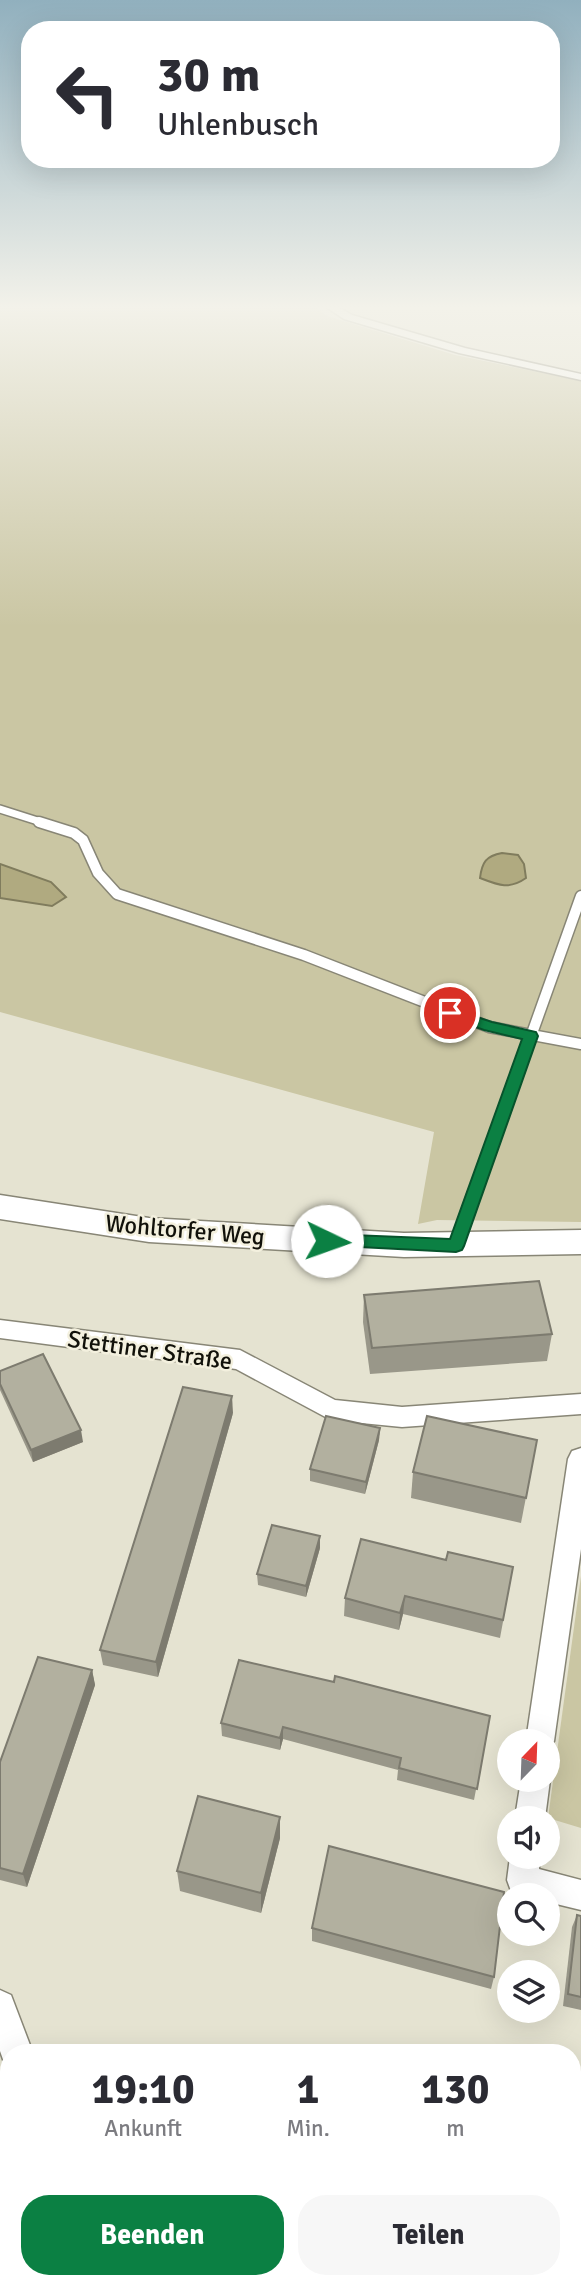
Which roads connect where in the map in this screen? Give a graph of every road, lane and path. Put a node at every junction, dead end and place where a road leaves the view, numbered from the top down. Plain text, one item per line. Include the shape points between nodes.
1 (0, 809) edge
2 (581, 895) edge
3 (531, 1036) junction
4 (581, 1044) edge
5 (0, 1207) edge
6 (581, 1242) edge
7 (456, 1246) junction
8 (0, 1329) edge
9 (581, 1404) edge
10 (581, 1459) edge
11 (542, 1729) edge
12 (523, 1869) edge
13 (581, 1895) edge
14 (0, 2006) edge
15 (14, 2044) edge

1 - 3 lane via 74,833 117,894 292,950 489,1027
2 - 3 lane
3 - 4 lane
3 - 7 lane
5 - 7 main road, Wohltorfer Weg via 149,1230
6 - 7 main road, Wohltorfer Weg
8 - 9 street, Stettiner Straße via 240,1360 331,1410 402,1417
10 - 11 street
12 - 13 street via 522,1880
14 - 15 street

